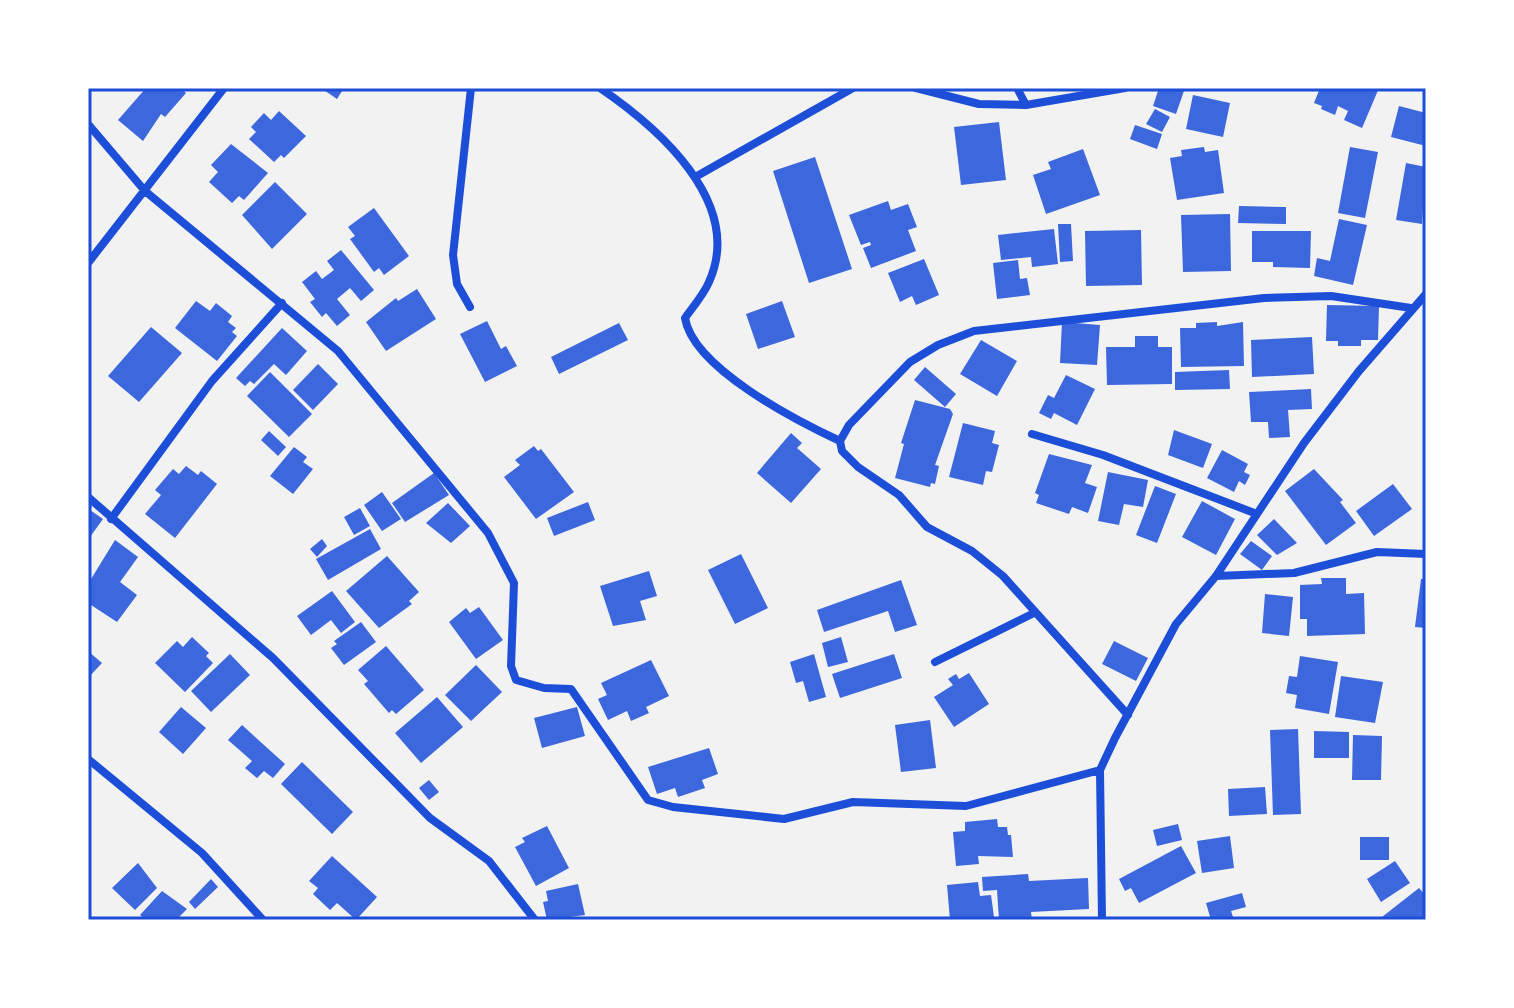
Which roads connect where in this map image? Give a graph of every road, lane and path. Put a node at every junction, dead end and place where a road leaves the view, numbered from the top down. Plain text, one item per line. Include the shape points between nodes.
1 (224, 88) edge
2 (471, 88) edge
3 (600, 88) edge
4 (853, 88) edge
5 (916, 88) edge
6 (1017, 88) edge
7 (1125, 88) edge
8 (1026, 105) junction
9 (88, 124) edge
10 (697, 176) junction
11 (145, 191) junction
12 (88, 263) edge
13 (1426, 294) edge
14 (282, 303) junction
15 (470, 307) dead end
16 (1411, 308) junction
17 (1032, 434) dead end
18 (840, 441) junction
19 (88, 497) edge
20 (1257, 514) junction
21 (111, 519) junction
22 (1426, 554) edge
23 (1216, 576) junction
24 (1034, 613) junction
25 (935, 662) dead end
26 (1128, 715) junction
27 (88, 759) edge
28 (1100, 770) junction
29 (263, 920) edge
30 (535, 920) edge
31 (1102, 920) edge

1 - 11 street
2 - 15 street via 453,255 457,284
3 - 10 street via 632,110
4 - 10 street
5 - 8 street via 979,104
6 - 8 street
7 - 8 street
9 - 11 street
10 - 18 street via 714,222 716,255 710,281 685,318 688,334 749,390
11 - 12 street
11 - 14 street
13 - 16 street
14 - 21 street via 212,381
14 - 28 street via 338,351 488,533 514,583 511,666 516,680 571,689 648,800 784,819 853,802 966,806
16 - 18 street via 1331,296 1264,298 974,331 910,362
16 - 20 street via 1304,443
17 - 20 street
18 - 24 street via 842,451 858,467 899,495 927,527 972,551 1003,576
19 - 21 street
20 - 23 street
21 - 30 street via 273,658 430,818 489,861
22 - 23 street via 1377,552 1294,573
23 - 26 street via 1176,624
24 - 25 street
24 - 26 street
26 - 28 street
27 - 29 street via 202,853
28 - 31 street

